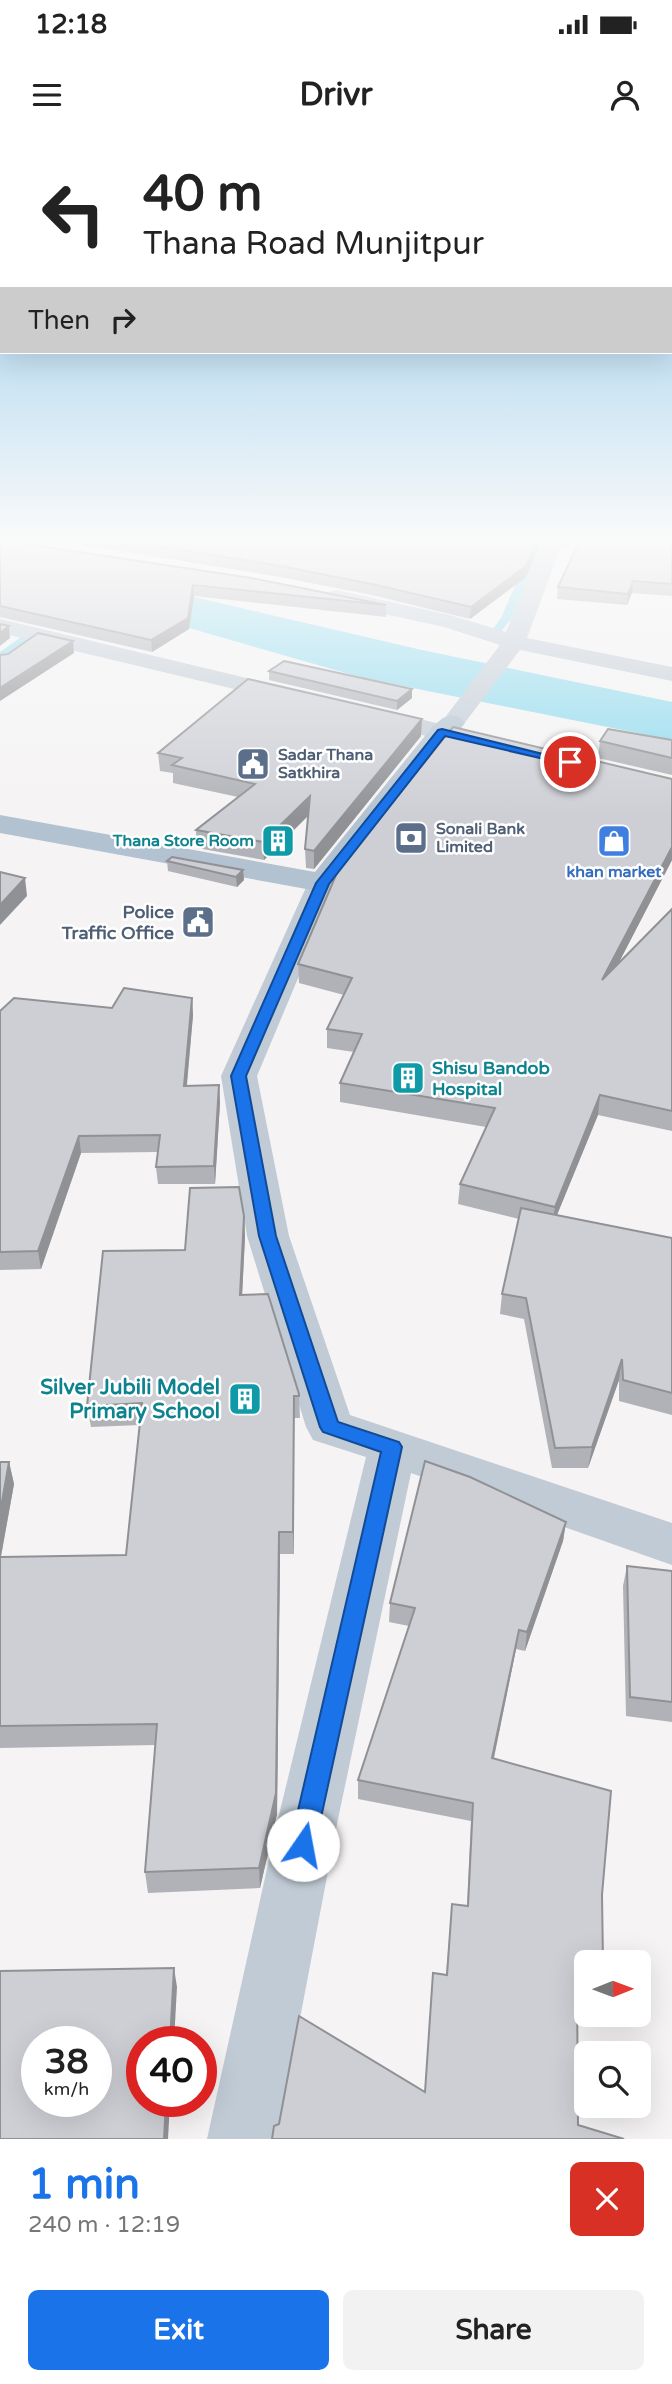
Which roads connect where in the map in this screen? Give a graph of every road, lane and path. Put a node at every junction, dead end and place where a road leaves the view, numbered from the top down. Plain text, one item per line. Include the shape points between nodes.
1 (24, 631) edge
2 (475, 631) edge
3 (517, 631) edge
4 (36, 634) junction
5 (511, 645) junction
6 (9, 653) edge
7 (672, 674) edge
8 (310, 700) edge
9 (349, 710) edge
10 (447, 728) junction
11 (510, 748) edge
12 (0, 824) edge
13 (323, 883) junction
14 (392, 1447) junction
15 (672, 1544) edge
16 (242, 2139) edge

1 - 4 street
2 - 5 street
3 - 5 street
4 - 6 street
4 - 8 street
5 - 7 street
5 - 10 street
9 - 10 street
10 - 11 street
10 - 13 main road
12 - 13 main road
13 - 14 street via 239,1076 268,1236 330,1427
14 - 15 street
14 - 16 street

